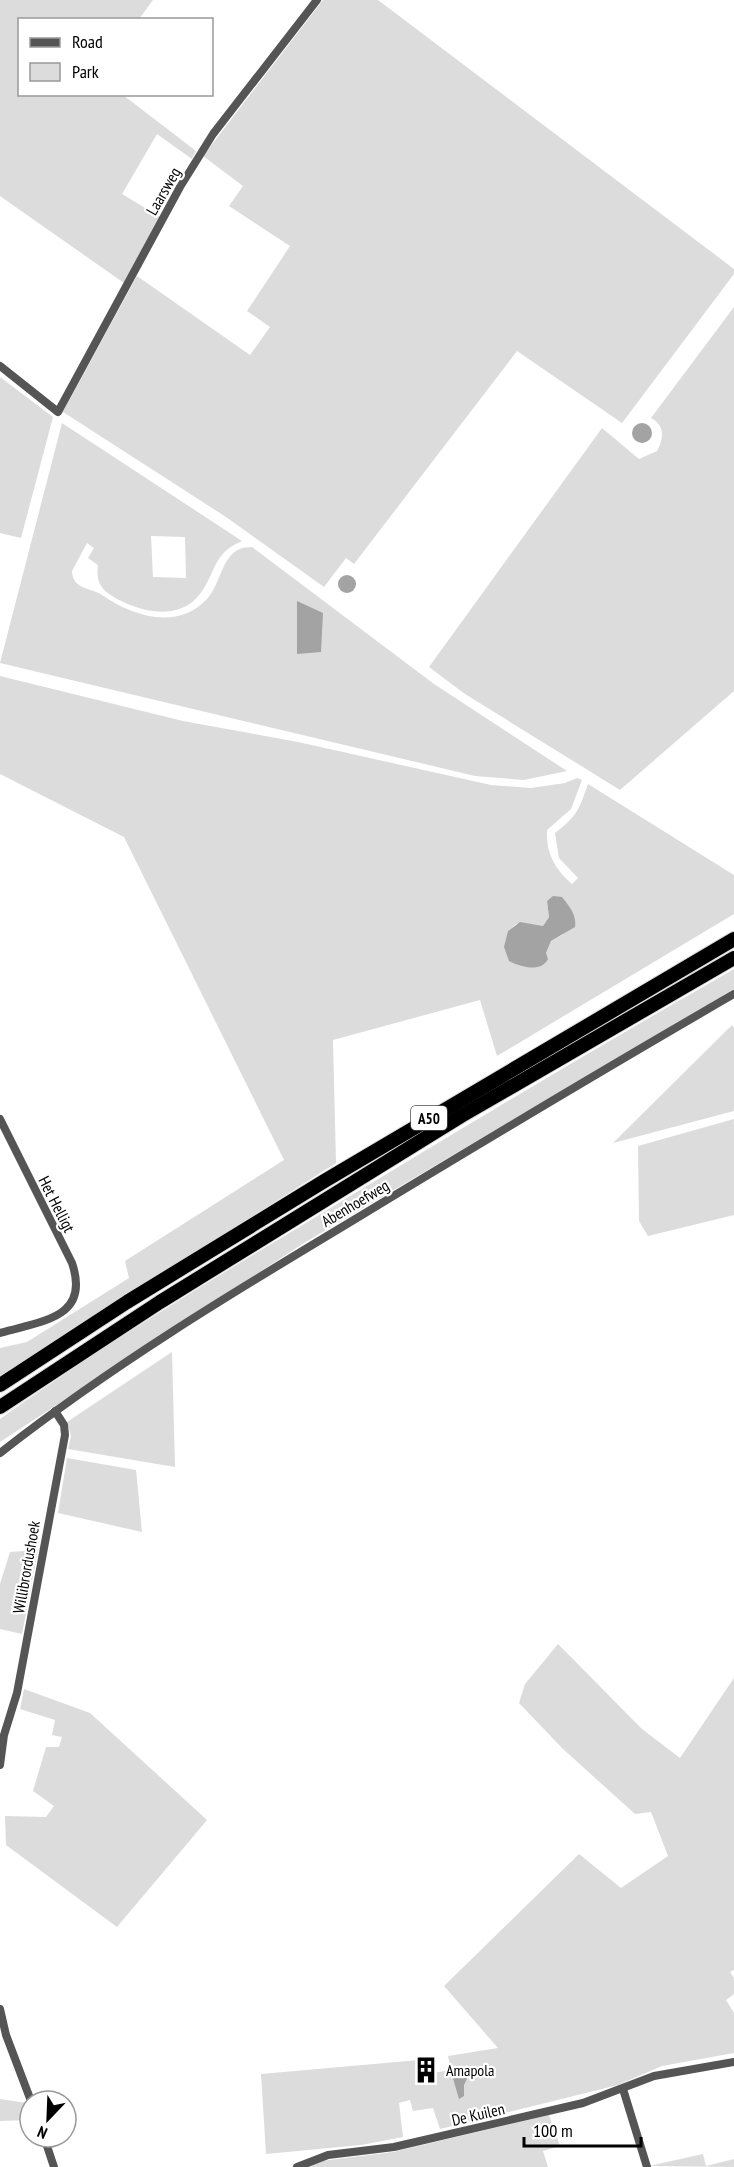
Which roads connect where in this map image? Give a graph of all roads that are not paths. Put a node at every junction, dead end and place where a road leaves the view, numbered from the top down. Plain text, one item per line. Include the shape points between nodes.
1 (317, 0) edge
2 (0, 366) edge
3 (734, 939) edge
4 (734, 958) edge
5 (734, 994) edge
6 (0, 1119) edge
7 (0, 1333) edge
8 (0, 1384) edge
9 (0, 1407) edge
10 (55, 1411) junction
11 (0, 1453) edge
12 (0, 1765) edge
13 (0, 2009) edge
14 (734, 2062) edge
15 (26, 2089) edge
16 (623, 2089) junction
17 (48, 2149) edge
18 (54, 2167) edge
19 (297, 2167) edge
20 (647, 2167) edge

1 - 2 street, Laarsweg via 207,143 58,412
3 - 8 highway, A50 via 316,1186
4 - 9 highway, A50 via 460,1116 160,1302
5 - 10 street, Abenhoefweg via 304,1250 177,1328
6 - 7 street, Het Helligt via 72,1263 77,1288 72,1302 54,1317
10 - 11 street, Abenhoefweg
10 - 12 street, Willibrordushoek via 65,1435
13 - 15 street
14 - 16 street, De Kuilen via 654,2076
16 - 19 street, De Kuilen via 575,2105 388,2148 328,2155
16 - 20 street
17 - 18 street

